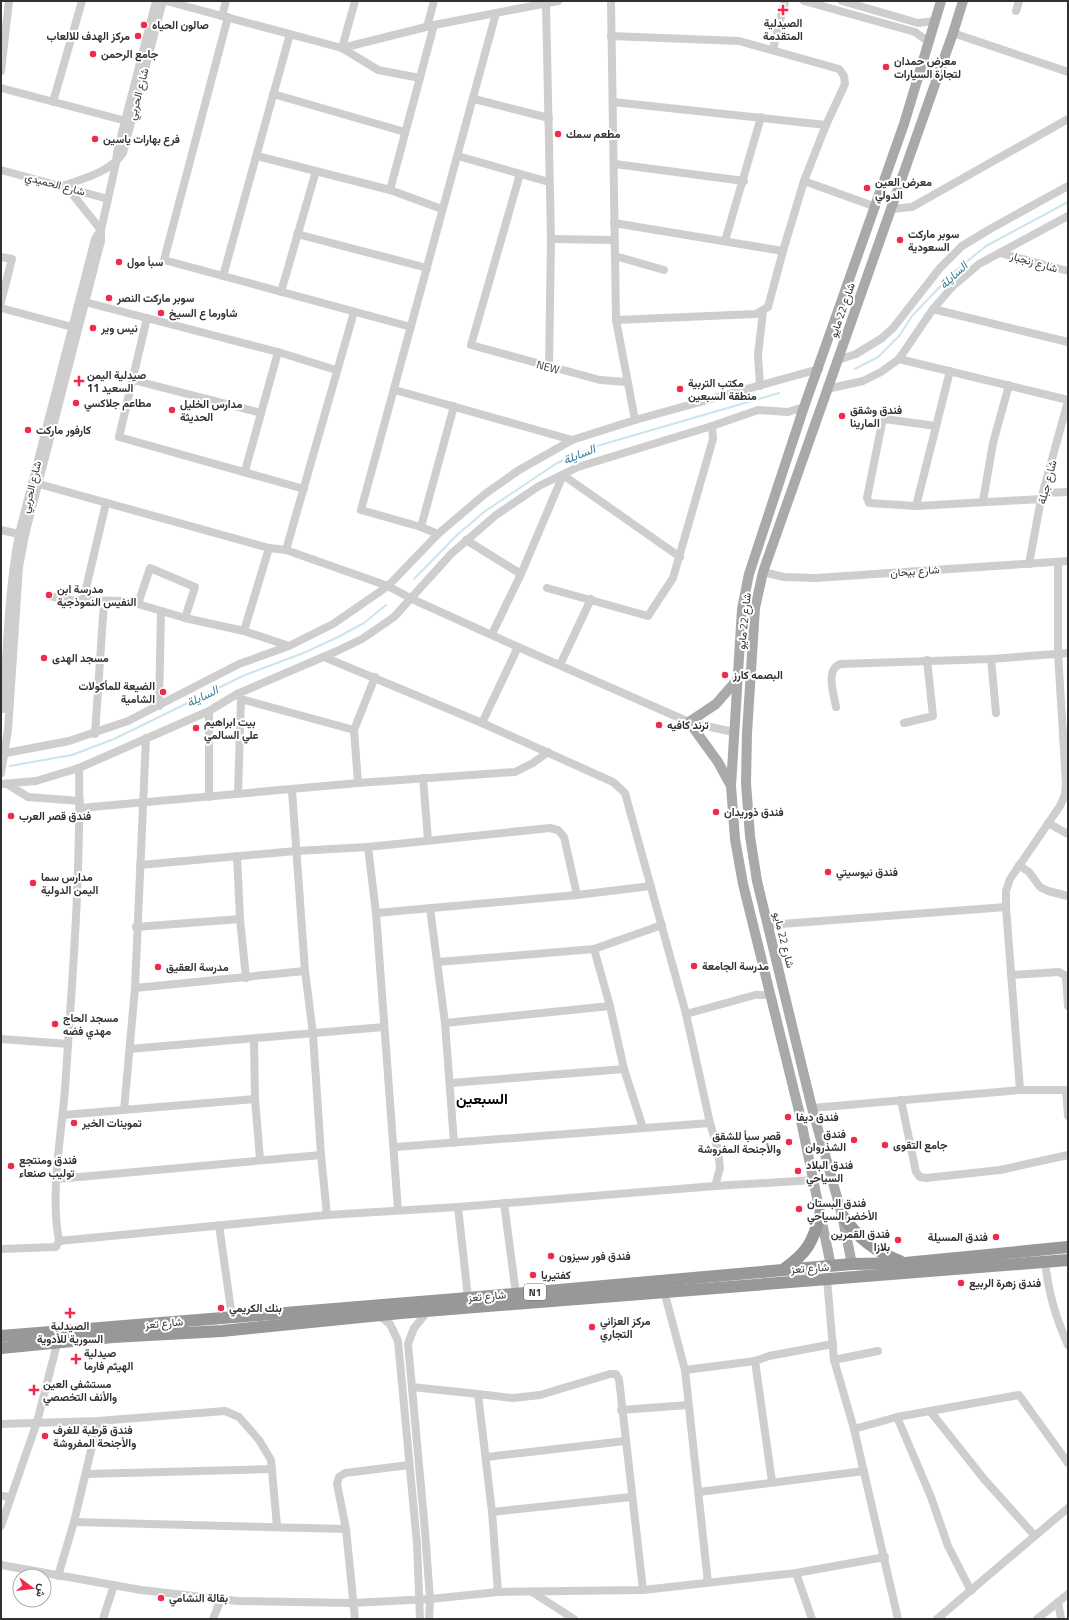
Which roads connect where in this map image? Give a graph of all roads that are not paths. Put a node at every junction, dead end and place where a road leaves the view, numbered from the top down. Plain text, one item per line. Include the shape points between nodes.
1 (9, 1) edge
2 (82, 1) edge
3 (156, 1) edge
4 (163, 1) edge
5 (166, 1) edge
6 (226, 1) edge
7 (355, 1) edge
8 (434, 1) edge
9 (558, 1) edge
10 (610, 1) edge
11 (785, 1) edge
12 (804, 1) edge
13 (842, 1) edge
14 (941, 1) edge
15 (963, 1) edge
16 (1019, 1) edge
17 (546, 2) junction
18 (1016, 11) dead end
19 (496, 13) junction
20 (225, 17) junction
21 (935, 21) junction
22 (918, 23) junction
23 (431, 26) junction
24 (915, 32) junction
25 (953, 33) junction
26 (290, 34) junction
27 (611, 36) junction
28 (929, 42) junction
29 (342, 48) junction
30 (773, 49) junction
31 (1, 71) edge
32 (1068, 72) edge
33 (420, 78) junction
34 (1, 88) edge
35 (273, 94) junction
36 (474, 99) junction
37 (54, 102) junction
38 (614, 102) junction
39 (761, 117) junction
40 (549, 118) junction
41 (1068, 119) edge
42 (128, 121) junction
43 (826, 125) junction
44 (406, 132) junction
45 (256, 156) junction
46 (458, 156) junction
47 (116, 163) junction
48 (614, 164) junction
49 (1, 170) edge
50 (316, 171) junction
51 (520, 174) junction
52 (744, 181) junction
53 (804, 181) junction
54 (549, 182) junction
55 (65, 186) junction
56 (1068, 186) edge
57 (390, 190) junction
58 (108, 198) junction
59 (876, 207) junction
60 (891, 209) junction
61 (442, 210) junction
62 (1068, 216) edge
63 (614, 223) junction
64 (101, 230) junction
65 (297, 234) junction
66 (551, 239) junction
67 (614, 240) junction
68 (725, 241) junction
69 (783, 251) junction
70 (1000, 252) junction
71 (615, 256) junction
72 (1, 257) edge
73 (427, 268) junction
74 (664, 270) dead end
75 (1068, 271) edge
76 (223, 276) junction
77 (281, 292) junction
78 (1, 302) edge
79 (85, 302) junction
80 (1, 308) edge
81 (933, 309) junction
82 (763, 311) junction
83 (354, 312) junction
84 (148, 318) junction
85 (616, 320) junction
86 (72, 327) junction
87 (411, 327) junction
88 (1068, 342) edge
89 (278, 352) junction
90 (899, 359) junction
91 (838, 360) junction
92 (549, 367) junction
93 (819, 369) junction
94 (336, 370) junction
95 (950, 371) junction
96 (133, 380) junction
97 (627, 382) junction
98 (1009, 385) junction
99 (760, 386) junction
100 (827, 389) junction
101 (395, 390) junction
102 (1068, 400) edge
103 (454, 406) junction
104 (804, 407) junction
105 (261, 413) junction
106 (635, 420) junction
107 (712, 426) junction
108 (936, 426) junction
109 (572, 440) junction
110 (245, 471) junction
111 (563, 475) junction
112 (39, 484) junction
113 (304, 489) junction
114 (1068, 492) edge
115 (1042, 496) junction
116 (983, 501) junction
117 (106, 503) junction
118 (916, 506) junction
119 (421, 526) junction
120 (1, 530) edge
121 (19, 534) junction
122 (438, 534) junction
123 (466, 540) junction
124 (269, 548) junction
125 (286, 550) junction
126 (680, 557) junction
127 (1068, 561) edge
128 (1058, 562) junction
129 (1029, 564) junction
130 (763, 572) junction
131 (521, 574) junction
132 (388, 586) junction
133 (547, 588) dead end
134 (53, 597) dead end
135 (412, 599) junction
136 (591, 599) junction
137 (83, 601) junction
138 (104, 602) junction
139 (138, 604) junction
140 (161, 611) junction
141 (185, 618) junction
142 (244, 631) junction
143 (492, 634) junction
144 (289, 646) junction
145 (518, 647) junction
146 (1068, 652) edge
147 (1058, 653) junction
148 (324, 657) junction
149 (991, 658) junction
150 (926, 660) junction
151 (560, 666) junction
152 (375, 677) junction
153 (737, 680) junction
154 (239, 696) junction
155 (159, 706) junction
156 (836, 707) dead end
157 (209, 711) junction
158 (996, 713) dead end
159 (689, 722) junction
160 (904, 722) dead end
161 (482, 723) junction
162 (354, 730) junction
163 (733, 732) junction
164 (747, 733) junction
165 (95, 734) junction
166 (146, 738) junction
167 (2, 752) edge
168 (548, 752) junction
169 (79, 768) junction
170 (1, 773) edge
171 (423, 778) junction
172 (358, 783) junction
173 (4, 784) edge
174 (731, 786) junction
175 (292, 790) junction
176 (238, 794) junction
177 (209, 797) junction
178 (144, 803) junction
179 (80, 805) junction
180 (1048, 823) junction
181 (1068, 834) edge
182 (428, 840) junction
183 (368, 847) junction
184 (296, 851) junction
185 (237, 856) junction
186 (140, 865) junction
187 (1019, 865) junction
188 (651, 886) junction
189 (577, 895) junction
190 (1068, 896) edge
191 (1006, 907) junction
192 (430, 908) junction
193 (376, 913) junction
194 (240, 919) junction
195 (662, 925) junction
196 (768, 925) junction
197 (136, 927) junction
198 (594, 949) junction
199 (438, 962) junction
200 (305, 971) junction
201 (1011, 975) junction
202 (246, 978) junction
203 (135, 988) junction
204 (784, 992) junction
205 (770, 995) junction
206 (610, 1006) junction
207 (1068, 1006) edge
208 (686, 1014) junction
209 (445, 1023) junction
210 (384, 1027) junction
211 (313, 1034) junction
212 (1, 1039) edge
213 (254, 1040) junction
214 (68, 1044) junction
215 (130, 1049) junction
216 (624, 1069) junction
217 (451, 1083) junction
218 (1020, 1090) junction
219 (1067, 1090) edge
220 (255, 1099) junction
221 (901, 1100) junction
222 (812, 1108) junction
223 (124, 1110) junction
224 (799, 1111) junction
225 (63, 1115) junction
226 (1068, 1116) edge
227 (710, 1123) junction
228 (643, 1128) junction
229 (454, 1143) junction
230 (395, 1147) junction
231 (321, 1155) junction
232 (1068, 1155) edge
233 (260, 1159) junction
234 (57, 1179) junction
235 (814, 1180) junction
236 (715, 1186) junction
237 (504, 1203) junction
238 (458, 1207) junction
239 (398, 1210) junction
240 (327, 1215) junction
241 (820, 1215) junction
242 (842, 1215) junction
243 (219, 1225) junction
244 (59, 1241) junction
245 (1064, 1247) edge
246 (1, 1249) edge
247 (1065, 1260) edge
248 (1045, 1262) junction
249 (904, 1263) junction
250 (852, 1264) junction
251 (831, 1266) junction
252 (783, 1270) junction
253 (827, 1279) junction
254 (664, 1291) junction
255 (516, 1294) junction
256 (468, 1298) junction
257 (428, 1311) junction
258 (378, 1315) junction
259 (232, 1317) junction
260 (1, 1336) edge
261 (57, 1344) junction
262 (408, 1344) junction
263 (833, 1344) junction
264 (398, 1345) junction
265 (1068, 1345) edge
266 (1, 1348) edge
267 (878, 1351) dead end
268 (834, 1360) junction
269 (755, 1362) junction
270 (685, 1370) junction
271 (412, 1387) junction
272 (478, 1394) junction
273 (688, 1405) junction
274 (621, 1410) junction
275 (930, 1411) junction
276 (897, 1417) junction
277 (98, 1421) junction
278 (37, 1422) junction
279 (1, 1424) edge
280 (854, 1428) junction
281 (625, 1441) junction
282 (486, 1457) junction
283 (1068, 1463) edge
284 (409, 1465) junction
285 (272, 1469) junction
286 (864, 1471) junction
287 (86, 1474) junction
288 (772, 1482) junction
289 (699, 1492) junction
290 (1, 1496) edge
291 (10, 1497) junction
292 (631, 1497) junction
293 (1068, 1508) edge
294 (492, 1512) junction
295 (74, 1522) junction
296 (1, 1526) edge
297 (277, 1526) junction
298 (346, 1529) junction
299 (1035, 1536) junction
300 (885, 1557) junction
301 (1, 1565) edge
302 (796, 1573) junction
303 (58, 1576) junction
304 (708, 1583) junction
305 (114, 1585) junction
306 (643, 1590) junction
307 (971, 1591) junction
308 (498, 1592) junction
309 (532, 1592) junction
310 (1068, 1594) edge
311 (221, 1599) junction
312 (425, 1599) junction
313 (1058, 1602) junction
314 (352, 1603) junction
315 (103, 1619) edge
316 (213, 1619) edge
317 (355, 1619) edge
318 (420, 1619) edge
319 (429, 1619) edge
320 (574, 1619) edge
321 (812, 1619) edge
322 (898, 1619) edge
323 (937, 1619) edge
324 (1037, 1619) edge
325 (1061, 1619) edge

1 - 31 street
2 - 37 street
3 - 42 street, شارع الحربي
4 - 42 street, شارع الحربي
5 - 20 street
6 - 20 street
7 - 29 street
8 - 23 street
9 - 17 street
10 - 27 street
11 - 30 street
12 - 24 street
13 - 22 street
14 - 21 main road, شارع 22 مايو
15 - 25 main road, شارع 22 مايو
16 - 18 street
17 - 19 street
17 - 40 street
19 - 23 street
19 - 36 street
20 - 26 street
20 - 76 street via 164,260
21 - 22 street
21 - 28 main road, شارع 22 مايو
22 - 24 street via 920,29
23 - 29 street
23 - 33 street
24 - 28 street
25 - 32 street
25 - 60 main road, شارع 22 مايو
26 - 29 street
26 - 35 street
27 - 30 street via 739,41
27 - 38 street
28 - 59 main road, شارع 22 مايو
29 - 33 street via 378,70
30 - 43 street via 840,69 845,84
33 - 44 street
34 - 37 street
35 - 44 street
35 - 45 street
36 - 40 street
36 - 46 street
37 - 42 street
38 - 39 street
38 - 48 street
39 - 43 street
39 - 52 street
40 - 54 street
41 - 60 street via 912,207
42 - 47 street, شارع الحربي via 123,153
43 - 53 street
44 - 57 street
45 - 50 street
45 - 76 street
46 - 51 street
46 - 61 street
47 - 55 street
47 - 58 street, شارع الحربي
48 - 52 street
48 - 63 street
49 - 55 street, شارع الحميدي
50 - 57 street
50 - 65 street
51 - 54 street
51 - 92 street, NEW via 471,345
52 - 68 street
53 - 59 street
53 - 69 street
54 - 66 street
55 - 58 street, شارع الحميدي
55 - 64 street
56 - 91 street via 962,246 940,268 893,328 856,354
57 - 61 street
58 - 64 street, شارع الحربي
59 - 93 main road, شارع 22 مايو
60 - 91 main road, شارع 22 مايو
61 - 73 street
62 - 70 street
63 - 67 street
63 - 68 street
64 - 79 street, شارع الحربي via 101,240
64 - 86 street, شارع الحربي via 95,239
65 - 73 street
65 - 77 street
66 - 67 street
66 - 92 street
67 - 71 street
68 - 69 street
69 - 82 street via 771,301
70 - 75 street, شارع زنجبار
70 - 81 street via 979,264 953,286
71 - 74 street
71 - 85 street
72 - 78 street via 12,259
73 - 87 street
76 - 77 street
77 - 83 street
79 - 84 street
79 - 112 street, شارع الحربي
80 - 86 street
81 - 88 street
81 - 90 street
82 - 85 street via 756,314
82 - 99 street via 758,355
83 - 87 street
83 - 94 street
84 - 89 street
84 - 96 street
85 - 97 street
86 - 121 street, شارع الحربي
87 - 101 street
89 - 94 street
89 - 105 street
90 - 95 street
90 - 100 street via 863,381
91 - 93 main road
91 - 100 main road, شارع 22 مايو
92 - 97 street, NEW via 600,380
93 - 99 street
93 - 104 main road, شارع 22 مايو
94 - 113 street
95 - 98 street
95 - 108 street
96 - 105 street
96 - 110 street via 119,437
97 - 106 street
98 - 102 street
98 - 116 street via 993,442
99 - 106 street
100 - 104 main road
100 - 130 main road, شارع 22 مايو
101 - 103 street
101 - 119 street via 361,510
102 - 115 street, شارع جبلة
103 - 109 street
103 - 119 street
104 - 107 street via 788,412 758,410
104 - 153 main road, شارع 22 مايو via 749,574 742,608
105 - 110 street
106 - 109 street
107 - 111 street via 578,466
107 - 126 street via 713,439
108 - 118 street
108 - 118 street via 888,419 882,423 867,498 869,502
109 - 122 street via 502,482 469,506
110 - 113 street
111 - 123 street via 539,486 512,504
111 - 126 street
111 - 131 street
112 - 117 street
112 - 167 street, شارع الحربي via 19,567 8,730
113 - 125 street
114 - 115 street
115 - 116 street
115 - 129 street, شارع جبلة
116 - 118 street
117 - 124 street
117 - 137 street
119 - 122 street
120 - 121 street
121 - 167 street, شارع الحربي via 10,598
122 - 132 street
123 - 131 street
123 - 135 street via 437,568
124 - 125 street
124 - 142 street
125 - 132 street
126 - 136 street via 673,578 648,616
127 - 128 street, شارع بيحان
128 - 129 street, شارع بيحان
128 - 147 street
129 - 130 street, شارع بيحان via 816,578 784,577
130 - 164 main road, شارع 22 مايو via 756,608
131 - 143 street
132 - 135 street
132 - 144 street via 338,621
133 - 136 street
134 - 137 street
135 - 143 street
135 - 148 street via 374,632
136 - 151 street
137 - 138 street
138 - 139 street via 123,601
138 - 165 street
139 - 140 street
139 - 141 street via 150,568 195,587
140 - 141 street
140 - 155 street
141 - 142 street
142 - 144 street
143 - 145 street
144 - 155 street via 238,664
145 - 151 street
145 - 161 street
146 - 147 street
147 - 149 street
147 - 180 street via 1066,784 1060,806
148 - 152 street
148 - 154 street
149 - 150 street
149 - 158 street
150 - 156 street via 834,666 831,671
150 - 160 street via 933,716
151 - 159 street
152 - 161 street
152 - 162 street
153 - 159 main road via 716,704
153 - 163 main road, شارع 22 مايو
154 - 157 street
154 - 162 street
154 - 176 street
155 - 165 street via 128,722
157 - 166 street
157 - 177 street
159 - 163 street
159 - 174 main road via 718,762
161 - 168 street
162 - 172 street
163 - 164 main road
163 - 174 main road, شارع 22 مايو
164 - 196 main road, شارع 22 مايو via 746,783 750,836 757,881
165 - 167 street via 56,744
166 - 169 street
166 - 178 street
167 - 170 street, شارع الحربي
168 - 171 street via 515,772
168 - 188 street via 613,782 625,793
169 - 173 street via 36,781
169 - 179 street
171 - 172 street
171 - 182 street
172 - 175 street
173 - 179 street via 28,797
174 - 205 main road, شارع 22 مايو via 735,839
175 - 176 street
175 - 184 street
176 - 177 street
177 - 178 street
178 - 179 street
178 - 186 street
179 - 214 street
180 - 181 street
180 - 187 street
182 - 183 street
182 - 189 street via 550,828 558,830 564,837
183 - 184 street
183 - 193 street
184 - 185 street
184 - 200 street
185 - 186 street
185 - 194 street
186 - 197 street
187 - 190 street via 1029,872 1040,886 1048,891
187 - 191 street via 1006,891
188 - 189 street
188 - 195 street
189 - 192 street
191 - 196 street
191 - 201 street
192 - 193 street
192 - 199 street
193 - 210 street
194 - 197 street
194 - 202 street
195 - 198 street
195 - 208 street
196 - 204 main road, شارع 22 مايو
197 - 203 street
198 - 199 street
198 - 206 street
199 - 209 street
200 - 202 street
200 - 211 street
201 - 207 street via 1058,972 1066,976
201 - 218 street
202 - 203 street
203 - 215 street
204 - 205 main road
204 - 222 main road, شارع 22 مايو
205 - 208 street via 755,996
205 - 224 main road, شارع 22 مايو
206 - 209 street
206 - 216 street
208 - 227 street
209 - 217 street
210 - 211 street
210 - 230 street
211 - 213 street
211 - 231 street
212 - 214 street
213 - 215 street
213 - 220 street
214 - 225 street
215 - 223 street
216 - 217 street
216 - 228 street
217 - 229 street
218 - 219 street
218 - 221 street
219 - 226 street
220 - 223 street
220 - 233 street
221 - 222 street
221 - 232 street via 916,1172 920,1177 1000,1170
222 - 224 main road
222 - 242 main road, شارع 22 مايو
223 - 225 street
224 - 235 main road, شارع 22 مايو
225 - 234 street
227 - 228 street
227 - 236 street via 720,1168
228 - 229 street
229 - 230 street
230 - 239 street
231 - 233 street
231 - 240 street
233 - 234 street
234 - 244 street
235 - 236 street
235 - 241 main road, شارع 22 مايو
236 - 237 street
237 - 238 street
237 - 255 street
238 - 239 street
238 - 256 street
239 - 240 street
240 - 243 street
241 - 251 main road, شارع 22 مايو
241 - 252 highway via 815,1236 806,1252
242 - 249 highway via 853,1231 870,1247
242 - 250 main road, شارع 22 مايو
243 - 244 street
243 - 259 street
244 - 246 street via 56,1247
245 - 247 highway
245 - 249 highway, شارع تعز / N1
247 - 248 highway, شارع تعز / N1
248 - 253 highway, شارع تعز / N1
248 - 265 street via 1055,1315
249 - 250 highway, شارع تعز / N1
250 - 251 highway, شارع تعز / N1
251 - 252 highway, شارع تعز / N1
252 - 255 highway, شارع تعز / N1
253 - 254 highway, شارع تعز / N1
253 - 263 street
254 - 257 highway, شارع تعز / N1
254 - 270 street
255 - 256 highway, شارع تعز / N1
256 - 259 highway, شارع تعز / N1
257 - 258 highway, شارع تعز / N1
257 - 262 street via 414,1328
258 - 261 highway, شارع تعز / N1
258 - 264 street via 393,1328
259 - 260 highway, شارع تعز / N1
261 - 266 highway, شارع تعز / N1
261 - 278 street
262 - 264 street
262 - 271 street
263 - 268 street
263 - 269 street via 769,1356
264 - 284 street
267 - 268 street
268 - 280 street
269 - 270 street
269 - 288 street
270 - 273 street
271 - 272 street
271 - 312 street
272 - 274 street via 513,1398 540,1395 616,1374 619,1379
272 - 282 street
273 - 274 street
273 - 289 street
274 - 281 street
275 - 276 street
275 - 283 street via 1019,1395
275 - 299 street via 984,1479
276 - 280 street
276 - 307 street via 931,1497 948,1546
277 - 278 street
277 - 285 street via 225,1411 239,1417 259,1440 271,1460
277 - 287 street
278 - 279 street
278 - 291 street
280 - 286 street
281 - 282 street
281 - 292 street
282 - 294 street
284 - 298 street via 345,1473 339,1477 337,1484
284 - 312 street
285 - 287 street
285 - 297 street
286 - 288 street
286 - 300 street
287 - 295 street
288 - 289 street
289 - 304 street
290 - 291 street
291 - 296 street
292 - 294 street
292 - 306 street
293 - 299 street
294 - 308 street
295 - 297 street
295 - 303 street
297 - 298 street
298 - 314 street
299 - 307 street
300 - 302 street
300 - 322 street
301 - 303 street
302 - 304 street
302 - 321 street
303 - 305 street
304 - 306 street
305 - 311 street
305 - 315 street
306 - 309 street
307 - 323 street
308 - 309 street
308 - 312 street
309 - 320 street
310 - 313 street
311 - 314 street
311 - 316 street
312 - 314 street
312 - 318 street
312 - 319 street
313 - 324 street
313 - 325 street
314 - 317 street

